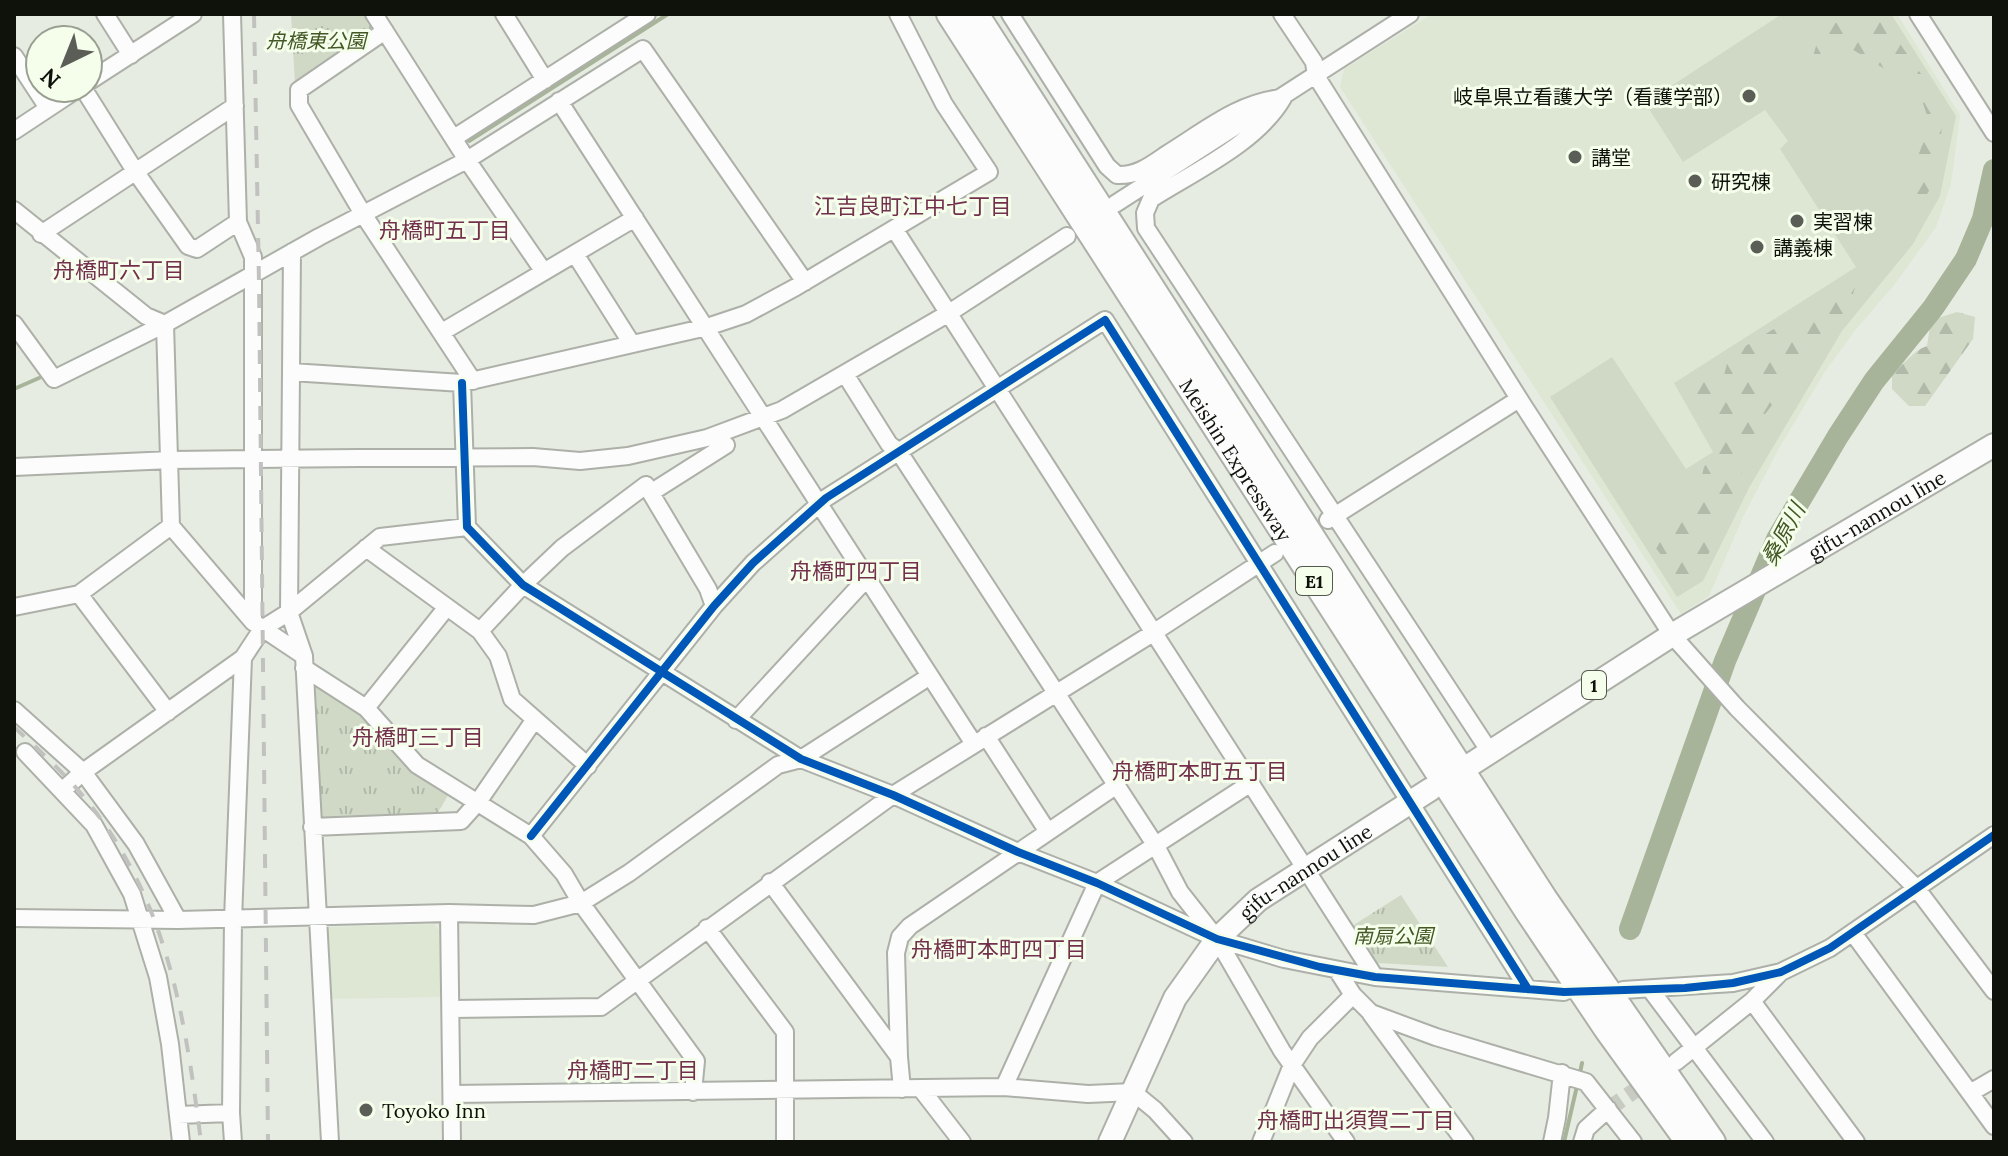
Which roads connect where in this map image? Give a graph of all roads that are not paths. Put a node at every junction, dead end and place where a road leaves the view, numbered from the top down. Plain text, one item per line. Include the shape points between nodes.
1 (105, 14) edge
2 (193, 14) edge
3 (232, 14) edge
4 (374, 14) edge
5 (504, 14) edge
6 (647, 14) edge
7 (898, 14) edge
8 (949, 14) edge
9 (976, 14) edge
10 (1010, 14) edge
11 (1282, 14) edge
12 (1410, 14) edge
13 (1918, 14) edge
14 (625, 20) edge
15 (385, 31) junction
16 (131, 55) junction
17 (14, 56) edge
18 (104, 72) edge
19 (1316, 76) junction
20 (550, 92) junction
21 (1283, 98) junction
22 (55, 104) edge
23 (91, 104) edge
24 (235, 106) junction
25 (48, 108) junction
26 (14, 131) edge
27 (1994, 133) edge
28 (454, 138) junction
29 (467, 160) junction
30 (135, 171) junction
31 (1115, 204) dead end
32 (14, 210) edge
33 (363, 214) junction
34 (635, 218) junction
35 (238, 222) junction
36 (895, 230) junction
37 (41, 234) junction
38 (1067, 236) dead end
39 (292, 252) junction
40 (575, 254) junction
41 (544, 272) junction
42 (254, 274) junction
43 (805, 282) junction
44 (949, 313) junction
45 (14, 324) edge
46 (165, 324) junction
47 (707, 327) junction
48 (442, 332) junction
49 (632, 344) junction
50 (291, 372) junction
51 (845, 374) junction
52 (468, 382) junction
53 (999, 388) junction
54 (1519, 399) junction
55 (764, 418) junction
56 (726, 445) dead end
57 (1994, 445) edge
58 (899, 452) junction
59 (463, 459) junction
60 (171, 460) junction
61 (290, 460) junction
62 (254, 461) junction
63 (14, 467) edge
64 (652, 492) junction
65 (819, 505) junction
66 (1331, 519) junction
67 (171, 526) junction
68 (467, 527) junction
69 (366, 548) junction
70 (1275, 553) dead end
71 (1260, 565) junction
72 (867, 578) junction
73 (523, 585) junction
74 (79, 594) junction
75 (714, 606) junction
76 (14, 607) edge
77 (447, 607) junction
78 (289, 612) junction
79 (257, 626) junction
80 (480, 631) junction
81 (1153, 633) junction
82 (1672, 635) junction
83 (243, 658) junction
84 (304, 662) junction
85 (664, 672) junction
86 (930, 676) junction
87 (1057, 692) junction
88 (366, 708) junction
89 (14, 710) edge
90 (168, 712) junction
91 (535, 719) junction
92 (736, 720) junction
93 (980, 740) junction
94 (25, 752) dead end
95 (1482, 758) joint
96 (801, 759) junction
97 (588, 766) junction
98 (83, 772) junction
99 (1251, 783) junction
100 (1117, 785) junction
101 (1431, 789) dead end
102 (63, 790) junction
103 (893, 795) junction
104 (1411, 801) junction
105 (478, 802) junction
106 (312, 827) junction
107 (1048, 832) junction
108 (1994, 835) edge
109 (531, 836) junction
110 (1156, 846) junction
111 (1018, 852) junction
112 (1306, 870) junction
113 (770, 882) junction
114 (1097, 883) junction
115 (1917, 889) junction
116 (581, 903) junction
117 (449, 913) junction
118 (316, 916) junction
119 (14, 918) edge
120 (140, 920) junction
121 (178, 920) junction
122 (233, 920) junction
123 (707, 928) junction
124 (1853, 933) junction
125 (1217, 939) junction
126 (1337, 970) junction
127 (1781, 972) junction
128 (1375, 977) junction
129 (637, 982) junction
130 (1528, 989) junction
131 (1650, 989) junction
132 (1623, 990) dead end
133 (1994, 991) edge
134 (1564, 992) dead end
135 (1353, 995) junction
136 (1752, 1001) junction
137 (452, 1009) junction
138 (1371, 1013) junction
139 (1694, 1048) junction
140 (899, 1057) junction
141 (1676, 1062) dead end
142 (1292, 1065) junction
143 (1564, 1074) junction
144 (1994, 1079) edge
145 (1004, 1087) junction
146 (902, 1089) junction
147 (921, 1089) junction
148 (785, 1090) junction
149 (693, 1092) junction
150 (1133, 1092) junction
151 (1970, 1093) junction
152 (452, 1094) junction
153 (1608, 1109) junction
154 (231, 1113) junction
155 (178, 1115) junction
156 (1994, 1126) edge
157 (181, 1142) edge
158 (233, 1142) edge
159 (330, 1142) edge
160 (452, 1142) edge
161 (785, 1142) edge
162 (962, 1142) edge
163 (1110, 1142) edge
164 (1184, 1142) edge
165 (1261, 1142) edge
166 (1346, 1142) edge
167 (1465, 1142) edge
168 (1552, 1142) edge
169 (1582, 1142) edge
170 (1633, 1142) edge
171 (1688, 1142) edge
172 (1713, 1142) edge
173 (1765, 1142) edge
174 (1856, 1142) edge

1 - 16 street
2 - 16 street
3 - 24 street
4 - 15 street
5 - 20 street
6 - 14 street
7 - 36 street via 944,104 989,172
8 - 171 highway, Meishin Expressway / E1 via 1527,911
9 - 172 highway, Meishin Expressway / E1 via 1545,899
10 - 21 street via 1117,175 1139,172 1245,107
11 - 19 street via 1314,62
12 - 19 street
13 - 27 street
14 - 20 street
15 - 28 street
15 - 33 street via 299,90 299,105
16 - 18 street
17 - 25 street
19 - 21 street
19 - 54 street
20 - 28 street
20 - 29 street
20 - 34 street
20 - 43 street via 643,49
21 - 31 street
21 - 66 street via 1258,130 1151,199 1146,228
22 - 25 street
23 - 30 street
24 - 30 street
24 - 35 street
25 - 26 street
28 - 29 street
29 - 33 street
29 - 41 street
30 - 35 street via 188,246 197,249
30 - 37 street
32 - 37 street
33 - 39 street
33 - 48 street
34 - 40 street
34 - 47 street
35 - 42 street via 253,257
36 - 43 street
36 - 44 street
37 - 46 street via 146,316
38 - 44 street
39 - 42 street
39 - 50 street
40 - 41 street
40 - 49 street
41 - 48 street
42 - 46 street
42 - 62 street
43 - 47 street via 746,314
44 - 51 street
44 - 53 street
45 - 46 street via 54,379
46 - 60 street
47 - 49 street
47 - 55 street
48 - 52 street
49 - 52 street
50 - 52 street
50 - 61 street
51 - 55 street
51 - 58 street
52 - 59 street
53 - 58 street
53 - 71 street via 1105,320
53 - 81 street
54 - 66 street
54 - 82 street
55 - 59 street via 628,456 580,461
55 - 65 street
56 - 64 street
57 - 82 main road, gifu-nannou line / 1
58 - 65 street
58 - 87 street
59 - 61 street
59 - 68 street
60 - 62 street
60 - 63 street
60 - 67 street
61 - 62 street
61 - 78 street
62 - 79 street
64 - 73 street via 646,485 562,548
64 - 75 street
65 - 72 street
65 - 75 street
66 - 95 street
67 - 74 street
67 - 79 street
68 - 69 street via 380,537
68 - 73 street
69 - 77 street
69 - 78 street
70 - 71 street
71 - 81 street
71 - 104 street
72 - 86 street
72 - 92 street
73 - 80 street
73 - 85 street
74 - 76 street
74 - 90 street
75 - 85 street
77 - 80 street
77 - 88 street
78 - 79 street
78 - 84 street
79 - 83 street
79 - 84 street
80 - 91 street via 498,656 512,699
81 - 87 street
81 - 99 street
82 - 95 main road, gifu-nannou line / 1
82 - 115 street
83 - 90 street
83 - 122 street
84 - 88 street
84 - 106 street
85 - 92 street
85 - 97 street
86 - 93 street
86 - 96 street
87 - 93 street
87 - 100 street
88 - 105 street via 417,765
89 - 98 street
90 - 98 street
91 - 97 street
91 - 105 street
92 - 96 street
93 - 103 street
93 - 107 street
94 - 102 street
96 - 103 street
96 - 116 street via 778,765
97 - 109 street
98 - 102 street
98 - 121 street via 136,844
99 - 110 street
99 - 112 street
100 - 107 street
100 - 110 street
101 - 104 main road, gifu-nannou line
102 - 120 street via 94,825 132,894
103 - 111 street
103 - 113 street
104 - 112 main road, gifu-nannou line
104 - 130 street
105 - 106 street via 461,821
105 - 109 street
106 - 118 street
107 - 111 street
108 - 115 street
109 - 116 street
110 - 114 street
110 - 125 street via 1180,892
111 - 114 street
111 - 140 street via 900,937
112 - 125 main road, gifu-nannou line via 1258,900
112 - 128 street
113 - 123 street
113 - 140 street
114 - 125 street
114 - 145 street
115 - 124 street
115 - 133 street
116 - 117 street via 534,915
116 - 129 street
117 - 118 street
117 - 137 street
118 - 122 street
118 - 159 street
119 - 120 street
120 - 121 street
120 - 155 street via 158,977
121 - 122 street
122 - 154 street
123 - 129 street
123 - 148 street via 785,1032
124 - 127 street
124 - 151 street
125 - 126 street
125 - 142 street
125 - 150 main road, gifu-nannou line via 1175,998
126 - 128 street
126 - 135 street
127 - 131 street via 1733,983
127 - 136 street
128 - 130 street
129 - 137 street via 601,1007
129 - 149 street via 696,1061
130 - 134 street
131 - 132 street
131 - 139 street
135 - 138 street
135 - 142 street via 1310,1038
136 - 139 street
136 - 174 street
137 - 152 street
138 - 143 street
138 - 167 street
139 - 141 street
139 - 173 street
140 - 146 street
142 - 165 street
142 - 166 street
143 - 153 street via 1586,1082
143 - 168 street
144 - 151 street
145 - 147 street
145 - 150 street
146 - 147 street
146 - 148 street
147 - 162 street
148 - 149 street
148 - 161 street
149 - 152 street
150 - 163 main road, gifu-nannou line
150 - 164 street
151 - 156 street
152 - 160 street
153 - 169 street via 1586,1129
153 - 170 street
154 - 155 street
154 - 158 street
155 - 157 street

